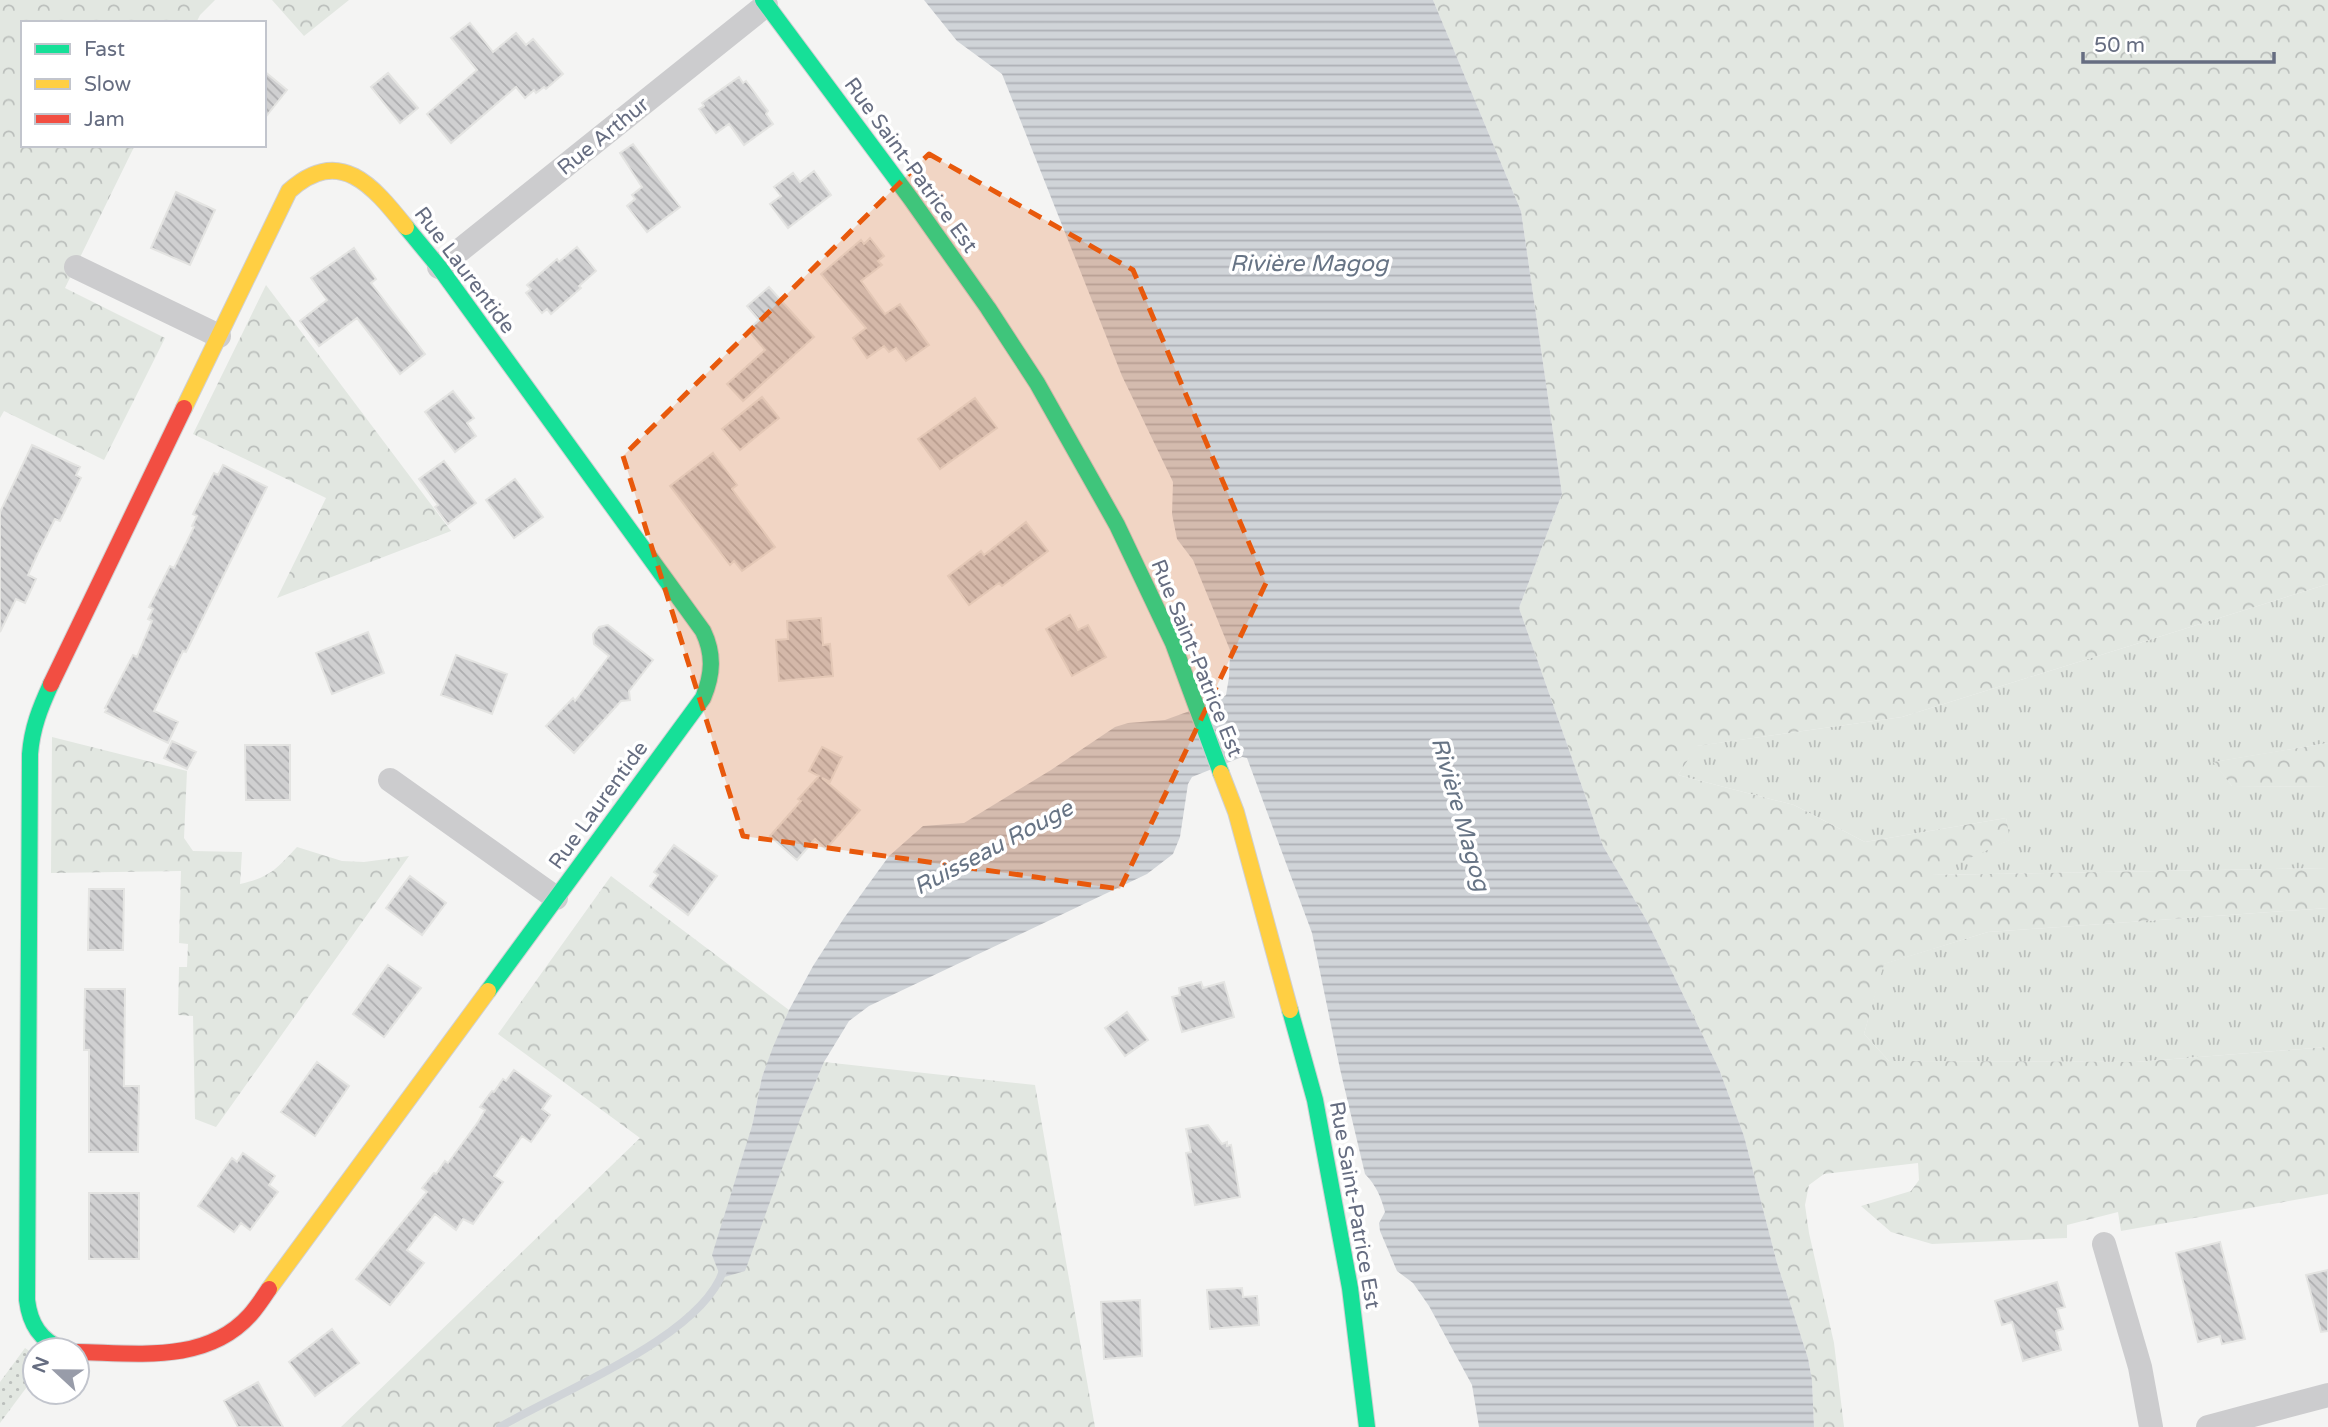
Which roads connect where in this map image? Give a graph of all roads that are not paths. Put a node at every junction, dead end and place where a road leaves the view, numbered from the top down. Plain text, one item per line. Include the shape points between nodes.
1 (765, 3) edge
2 (76, 267) dead end
3 (439, 267) junction
4 (219, 336) junction
5 (390, 780) dead end
6 (555, 898) junction
7 (2104, 1244) dead end
8 (41, 1336) edge
9 (91, 1352) edge
10 (2328, 1395) edge
11 (1367, 1427) edge
12 (2151, 1427) edge
13 (2208, 1427) edge

1 - 3 street, Rue Arthur
1 - 11 street, Rue Saint-Patrice Est via 911,199 1037,383 1116,524 1173,643 1236,812 1315,1100 1350,1288
2 - 4 street
3 - 4 street, Rue Laurentide via 370,183 346,172 319,171 289,191
3 - 6 street, Rue Laurentide via 703,631 711,653 711,676 703,698
4 - 8 street, Rue Laurentide via 39,709 30,742 27,1300
5 - 6 street
6 - 9 street, Rue Laurentide via 240,1325 213,1343 182,1351
7 - 12 street via 2140,1367
10 - 13 street

